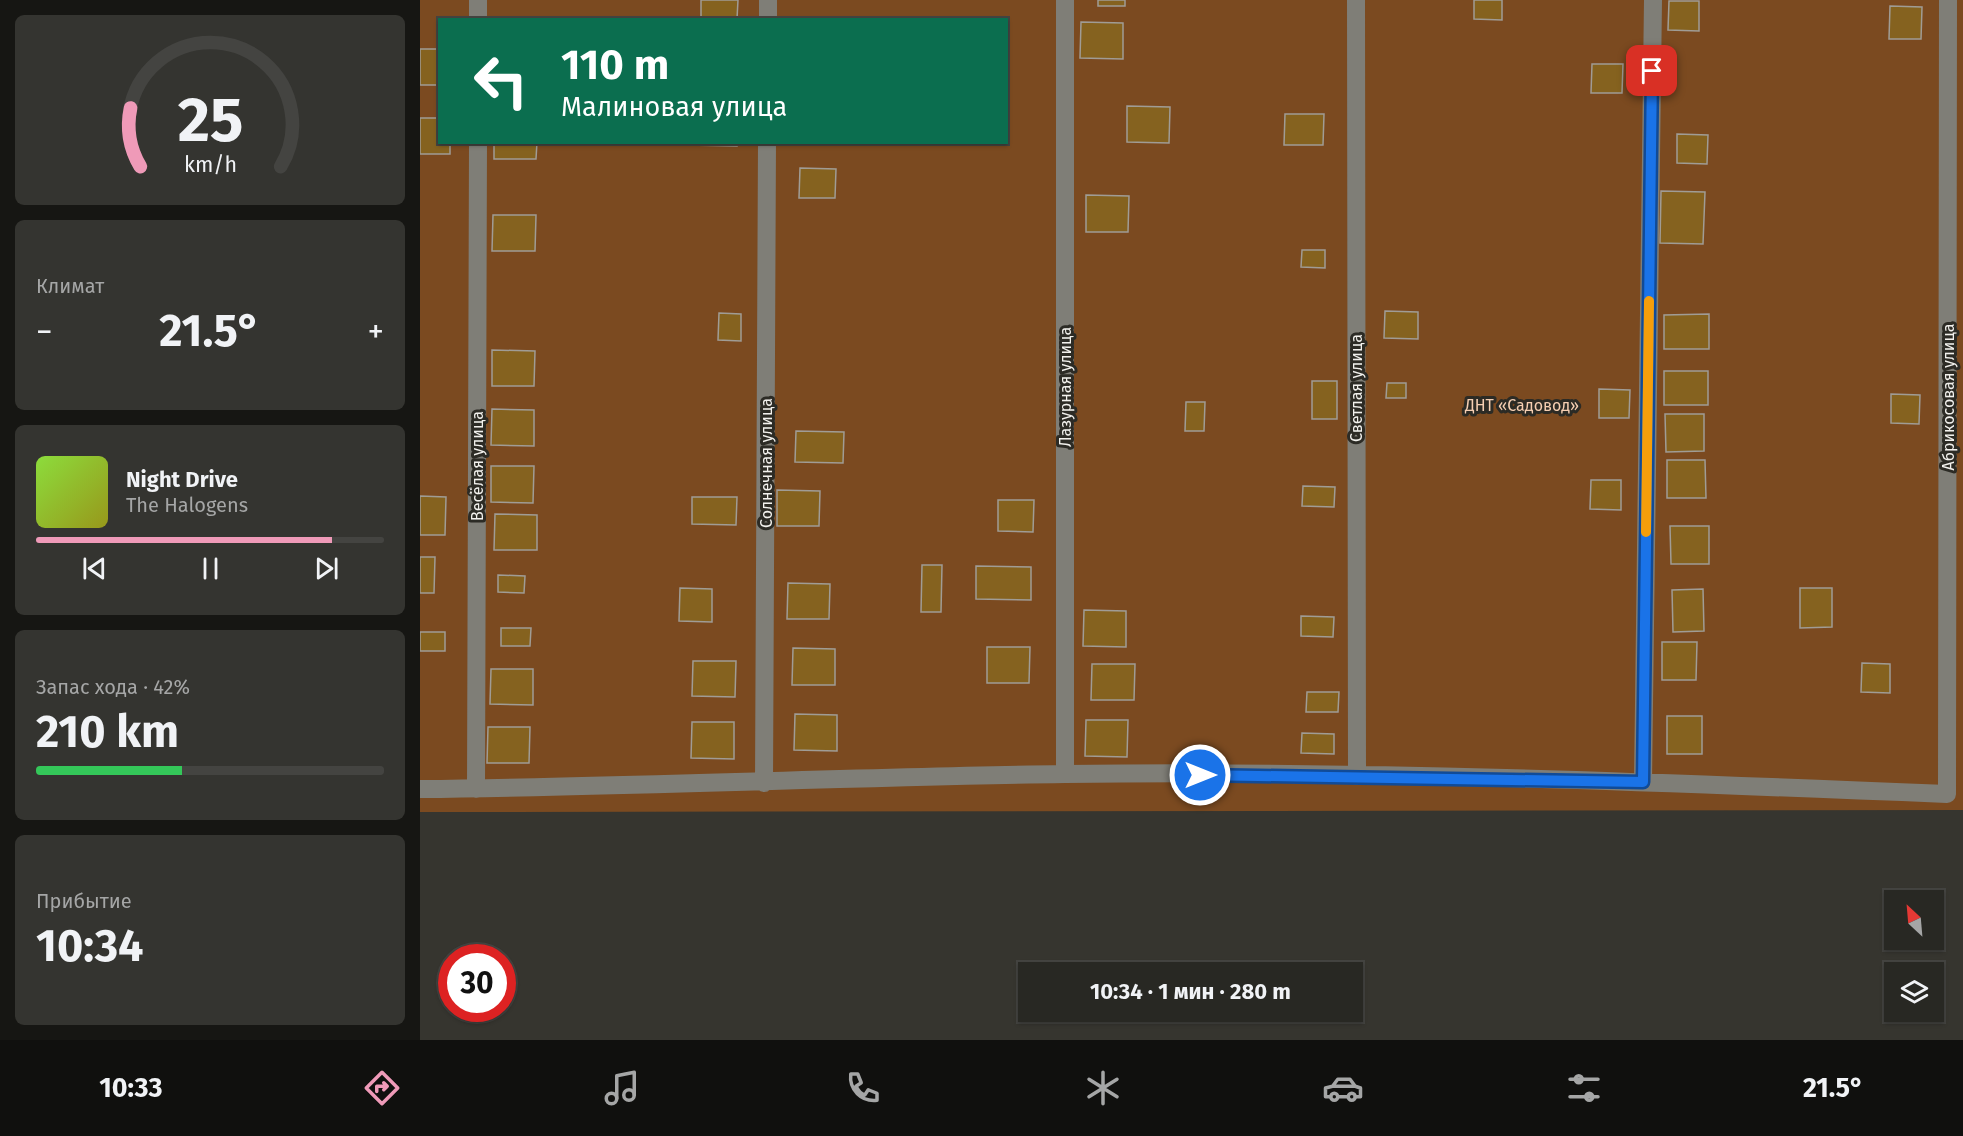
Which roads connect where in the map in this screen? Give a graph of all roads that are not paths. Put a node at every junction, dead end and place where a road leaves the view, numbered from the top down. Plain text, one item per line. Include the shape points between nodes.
1 (478, 0) edge
2 (768, 0) edge
3 (1065, 0) edge
4 (1356, 0) edge
5 (1653, 0) edge
6 (1948, 0) edge
7 (478, 18) edge
8 (768, 18) edge
9 (478, 144) edge
10 (767, 144) edge
11 (1065, 774) junction
12 (1357, 776) junction
13 (1643, 782) junction
14 (764, 783) junction
15 (420, 789) edge
16 (476, 789) junction

1 - 7 street
2 - 8 street
3 - 11 street, Лазурная улица
4 - 12 street, Светлая улица
5 - 13 street
6 - 13 street, Абрикосовая улица via 1947,794
9 - 16 street, Весёлая улица
10 - 14 street, Солнечная улица
11 - 12 street
11 - 14 street
12 - 13 street
14 - 16 street
15 - 16 street

